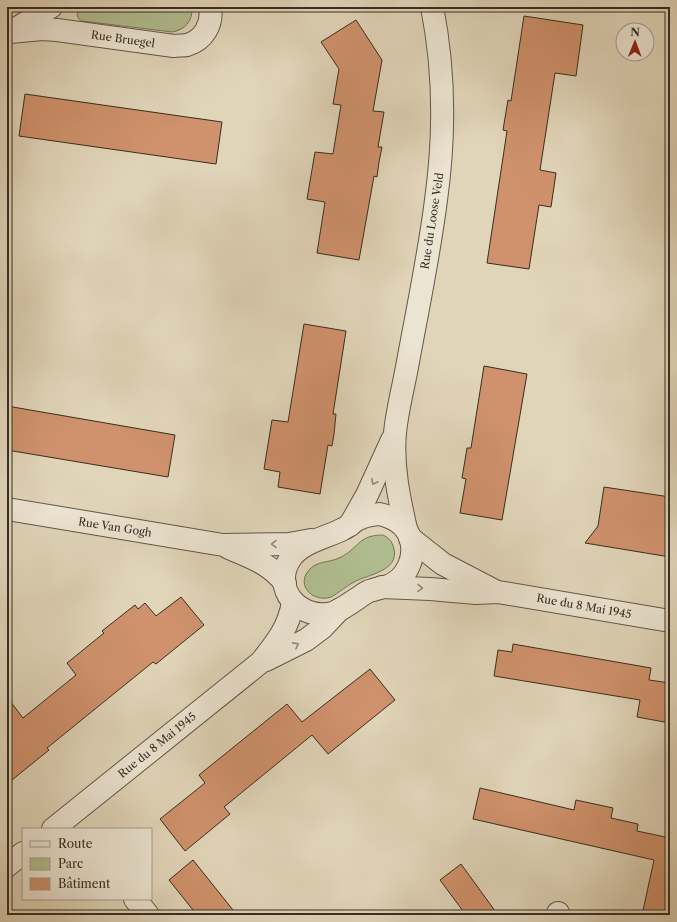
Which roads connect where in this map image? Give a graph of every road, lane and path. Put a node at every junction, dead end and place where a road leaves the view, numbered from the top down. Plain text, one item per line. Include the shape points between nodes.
1 (51, 7) edge
2 (210, 7) edge
3 (432, 7) edge
4 (8, 33) edge
5 (395, 433) junction
6 (7, 509) edge
7 (350, 525) junction
8 (408, 533) junction
9 (326, 537) junction
10 (222, 545) junction
11 (381, 587) junction
12 (498, 592) junction
13 (289, 593) junction
14 (339, 610) junction
15 (670, 621) edge
16 (261, 662) junction
17 (66, 825) edge
18 (22, 854) edge
19 (7, 866) edge
20 (136, 900) edge
21 (148, 915) edge

1 - 4 street, Rue Bruegel
2 - 4 street, Rue Bruegel via 208,29 187,45 174,46 57,30
3 - 5 street, Rue du Loose Veld via 441,67 443,117 440,164 436,201
5 -> 7 street, Rue du Loose Veld via 368,496
5 - 8 street, Rue du Loose Veld via 396,476
6 - 10 street, Rue Van Gogh
7 - 8 street, Rue du 8 Mai 1945 via 361,518 379,514 397,520
7 - 9 street, Rue du 8 Mai 1945
8 - 11 street, Rue du Loose Veld via 412,553 410,565 398,580
8 - 12 street, Rue du 8 Mai 1945 via 443,564
9 -> 10 street, Rue Van Gogh via 288,544
9 - 13 street, Rue du 8 Mai 1945 via 304,546 287,564 284,577
10 - 13 street, Rue Van Gogh via 264,563 275,571
11 -> 12 street, Rue du 8 Mai 1945
11 - 14 street, Rue du Loose Veld via 365,593
12 - 15 street, Rue du 8 Mai 1945
13 - 14 street, Rue Van Gogh via 302,609 314,614 327,614
13 - 16 street, Rue du 8 Mai 1945 via 290,618
16 -> 14 street, Rue du 8 Mai 1945 via 306,640
16 - 17 street, Rue du 8 Mai 1945
18 - 19 street
20 - 21 street

